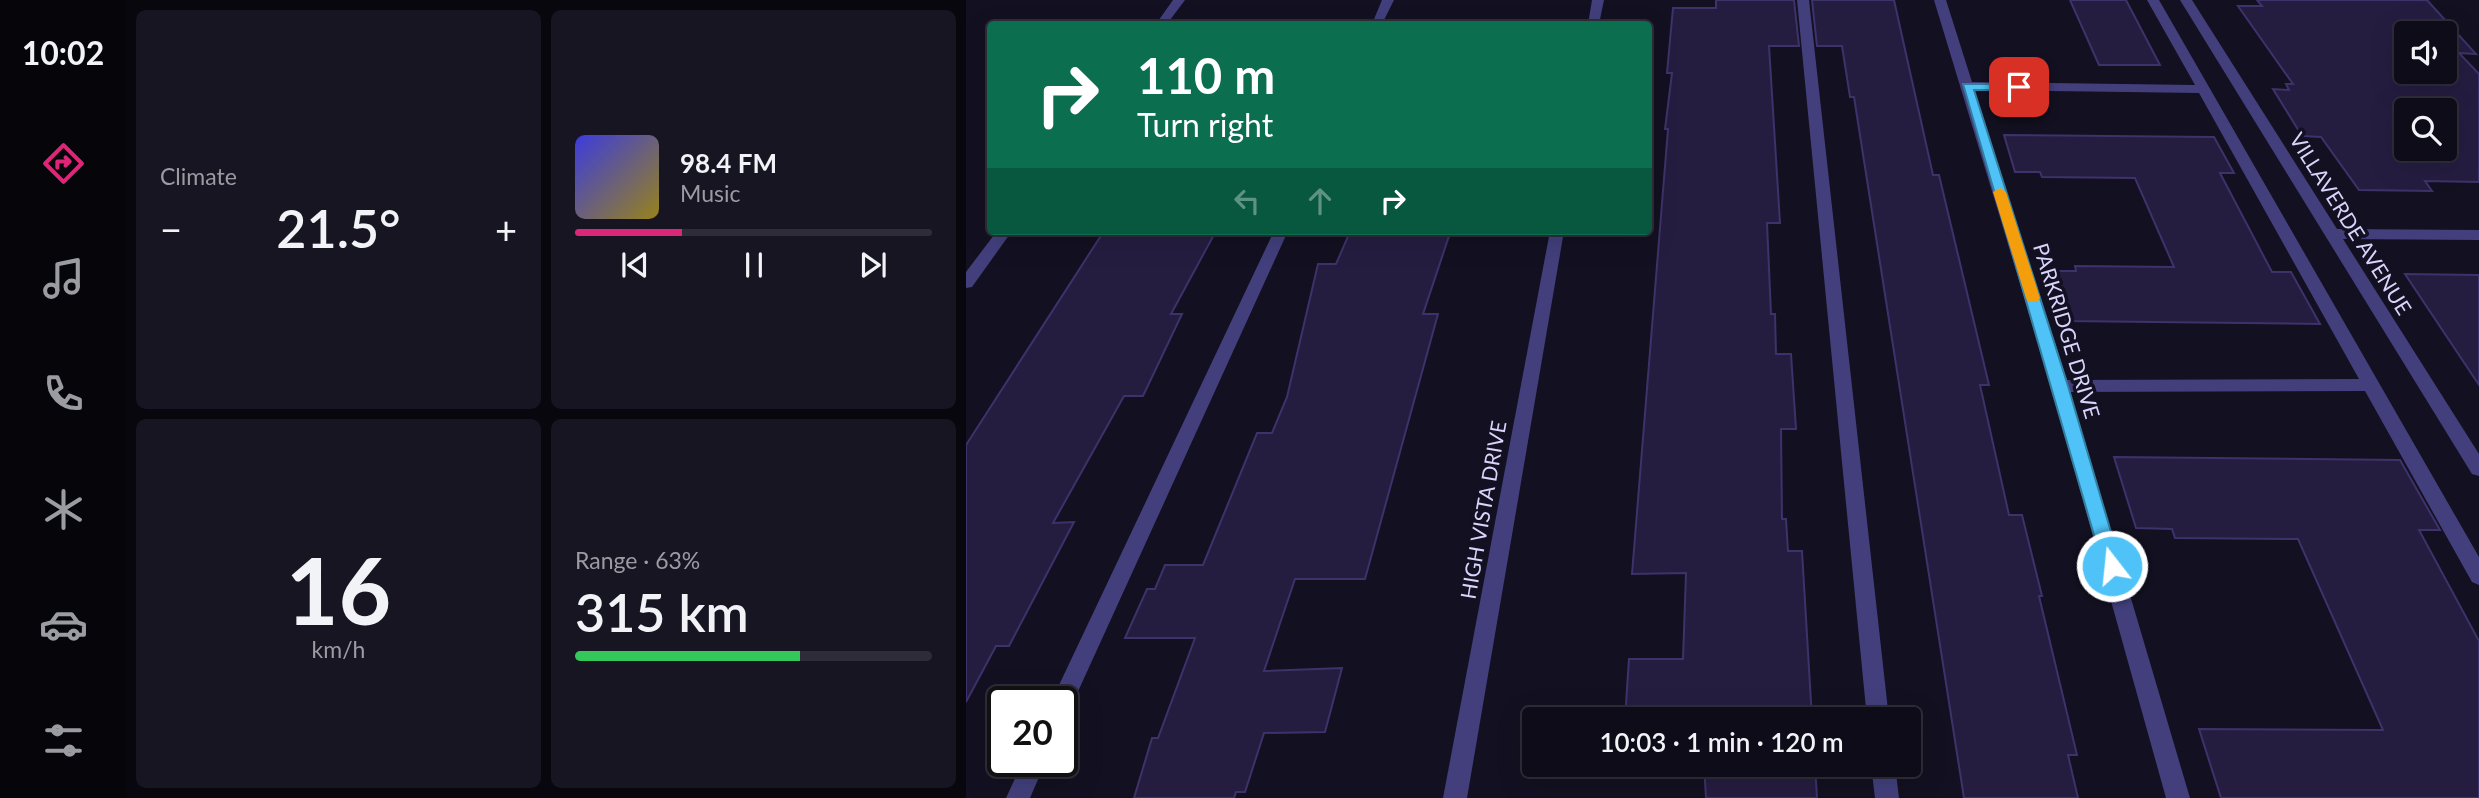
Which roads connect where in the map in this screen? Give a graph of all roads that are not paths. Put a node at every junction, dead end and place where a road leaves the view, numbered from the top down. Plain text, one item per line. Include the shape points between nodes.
1 (1179, 0) edge
2 (1388, 0) edge
3 (1598, 0) edge
4 (1803, 0) edge
5 (1940, 0) edge
6 (2153, 0) edge
7 (2186, 0) edge
8 (1163, 21) edge
9 (1378, 21) edge
10 (1594, 21) edge
11 (1967, 86) junction
12 (2204, 89) junction
13 (2332, 234) junction
14 (1002, 235) edge
15 (1279, 235) edge
16 (1556, 235) edge
17 (2479, 235) edge
18 (966, 283) edge
19 (2371, 385) junction
20 (2060, 386) junction
21 (2479, 469) edge
22 (2479, 576) edge
23 (1069, 686) edge
24 (1877, 707) edge
25 (1027, 777) edge
26 (1884, 777) edge
27 (1017, 798) edge
28 (1455, 798) edge
29 (1887, 798) edge
30 (2178, 798) edge

1 - 8 street
2 - 9 street
3 - 10 street
4 - 24 street
5 - 11 street, PARKRIDGE DRIVE
6 - 12 street
7 - 13 street, VILLAVERDE AVENUE
11 - 12 street
11 - 20 street, PARKRIDGE DRIVE
12 - 19 street
13 - 17 street
13 - 21 street, VILLAVERDE AVENUE
14 - 18 street
15 - 23 street
16 - 28 street, HIGH VISTA DRIVE
19 - 20 street
19 - 22 street
20 - 30 street, PARKRIDGE DRIVE
25 - 27 street
26 - 29 street

